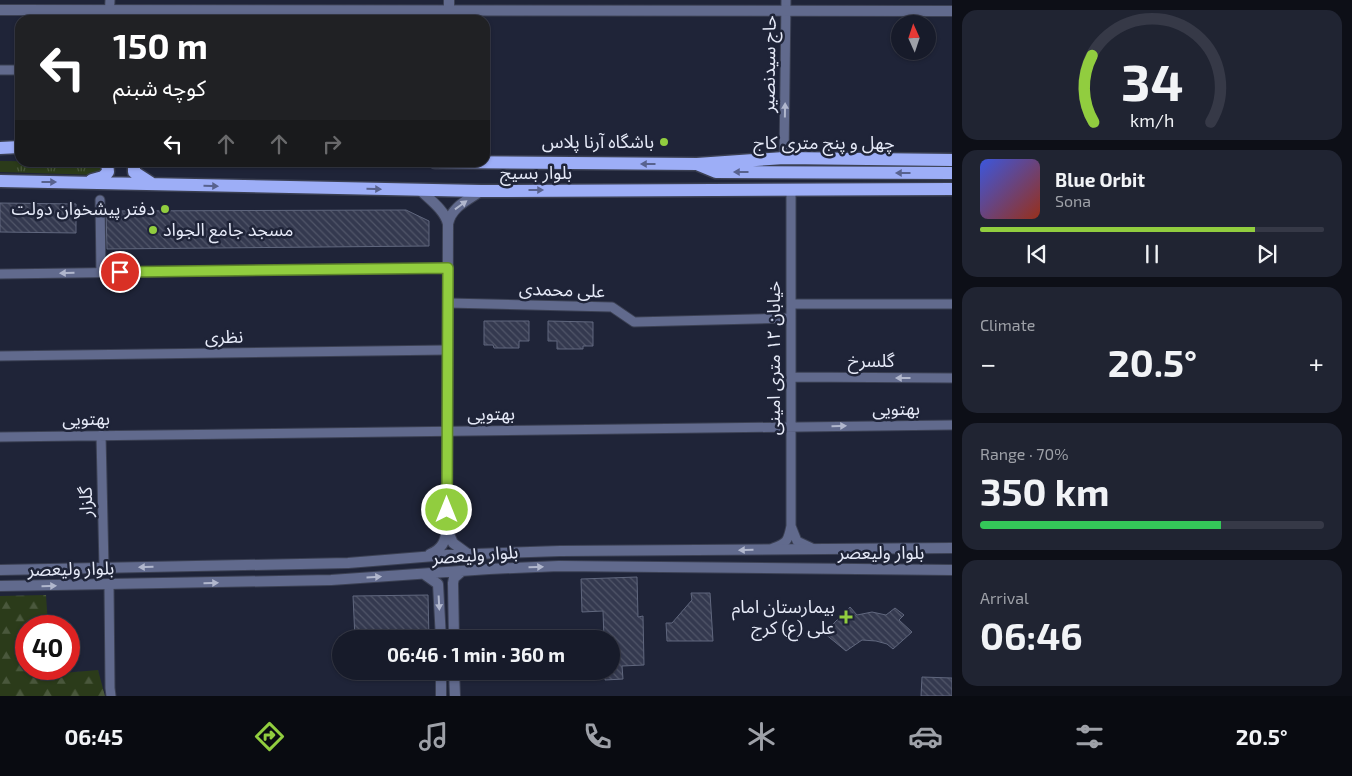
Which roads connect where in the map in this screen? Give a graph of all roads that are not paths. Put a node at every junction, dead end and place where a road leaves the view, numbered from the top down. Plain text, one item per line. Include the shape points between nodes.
1 (786, 5) edge
2 (0, 10) edge
3 (110, 10) edge
4 (449, 10) edge
5 (952, 11) edge
6 (0, 70) edge
7 (15, 70) edge
8 (15, 147) edge
9 (0, 148) edge
10 (784, 158) junction
11 (952, 160) edge
12 (490, 162) edge
13 (696, 164) junction
14 (108, 167) edge
15 (134, 167) edge
16 (952, 173) edge
17 (0, 181) edge
18 (87, 182) junction
19 (155, 184) junction
20 (419, 189) junction
21 (790, 189) junction
22 (952, 189) edge
23 (481, 190) junction
24 (100, 200) dead end
25 (448, 224) junction
26 (448, 268) junction
27 (100, 272) junction
28 (0, 274) edge
29 (448, 303) junction
30 (791, 304) junction
31 (952, 304) edge
32 (791, 318) junction
33 (448, 350) junction
34 (0, 356) edge
35 (791, 377) junction
36 (952, 378) edge
37 (952, 425) edge
38 (791, 426) junction
39 (447, 431) junction
40 (101, 435) junction
41 (0, 437) edge
42 (791, 526) junction
43 (447, 530) junction
44 (952, 548) edge
45 (771, 549) junction
46 (814, 549) junction
47 (560, 551) junction
48 (586, 551) junction
49 (469, 554) junction
50 (425, 557) junction
51 (272, 564) junction
52 (298, 564) junction
53 (559, 566) junction
54 (584, 567) junction
55 (104, 568) junction
56 (0, 570) edge
57 (952, 570) edge
58 (462, 571) junction
59 (424, 574) junction
60 (298, 581) junction
61 (272, 582) junction
62 (453, 583) junction
63 (438, 584) junction
64 (109, 585) junction
65 (0, 586) edge
66 (440, 630) edge
67 (454, 630) edge
68 (441, 680) edge
69 (454, 680) edge
70 (111, 696) edge
71 (441, 696) edge
72 (455, 696) edge

1 - 4 street
1 - 5 street
10 -> 1 street, حاج سیدنصیر
2 - 3 street
3 - 4 street
6 - 7 street
8 - 9 main road
10 - 11 main road, چهل و پنج متری کاج
10 - 13 main road, چهل و پنج متری کاج
13 -> 12 main road, بلوار بسیج
16 -> 13 main road via 716,172
14 - 18 main road via 108,172 103,177
15 - 19 main road via 134,172
17 -> 18 main road, بلوار بسیج
18 - 19 main road, بلوار بسیج
19 -> 20 main road, بلوار بسیج
20 - 23 main road, بلوار بسیج
20 - 25 street via 436,204
21 - 22 main road, بلوار بسیج
23 -> 21 main road, بلوار بسیج
21 - 30 street, خیابان ۱۲ متری امینی
25 -> 23 street via 454,209
24 - 27 street
25 - 26 street
26 - 27 street
26 - 29 street
27 -> 28 street
29 - 32 street, علی محمدی via 612,306 634,322
29 - 33 street
30 - 31 street
30 - 32 street, خیابان ۱۲ متری امینی
32 - 35 street, خیابان ۱۲ متری امینی
33 - 34 street, نظری
33 - 39 street
36 -> 35 street, گلسرخ
35 - 38 street, خیابان ۱۲ متری امینی
38 -> 37 street, بهتویی
38 - 39 street, بهتویی
38 - 42 street, خیابان ۱۲ متری امینی
39 - 40 street, بهتویی
39 - 43 street
40 - 41 street, بهتویی
40 - 55 street, گلزار
42 - 45 street via 785,543
42 - 46 street via 797,541
43 - 49 street via 453,543
43 - 50 street via 439,550
44 - 46 street, بلوار ولیعصر
45 - 46 street, بلوار ولیعصر
45 -> 48 street, بلوار ولیعصر
47 - 48 street, بلوار ولیعصر
47 - 49 street, بلوار ولیعصر
47 - 53 street via 569,559
48 - 54 street via 576,556 577,563
49 - 50 street, بلوار ولیعصر
50 - 52 street, بلوار ولیعصر
51 - 52 street, بلوار ولیعصر
51 -> 55 street, بلوار ولیعصر
51 - 61 street via 280,568 282,574 280,579
52 - 60 street via 286,572 289,579
53 - 54 street, بلوار ولیعصر
58 -> 53 street, بلوار ولیعصر
54 - 57 street, بلوار ولیعصر
55 - 56 street, بلوار ولیعصر
58 - 59 street, بلوار ولیعصر
58 - 62 street
60 -> 59 street, بلوار ولیعصر
59 - 63 street
60 - 61 street, بلوار ولیعصر
64 -> 61 street, بلوار ولیعصر
62 - 63 street via 446,579
62 - 67 street
63 -> 66 street
65 -> 64 street, بلوار ولیعصر
64 - 70 street
68 - 71 street
69 - 72 street

